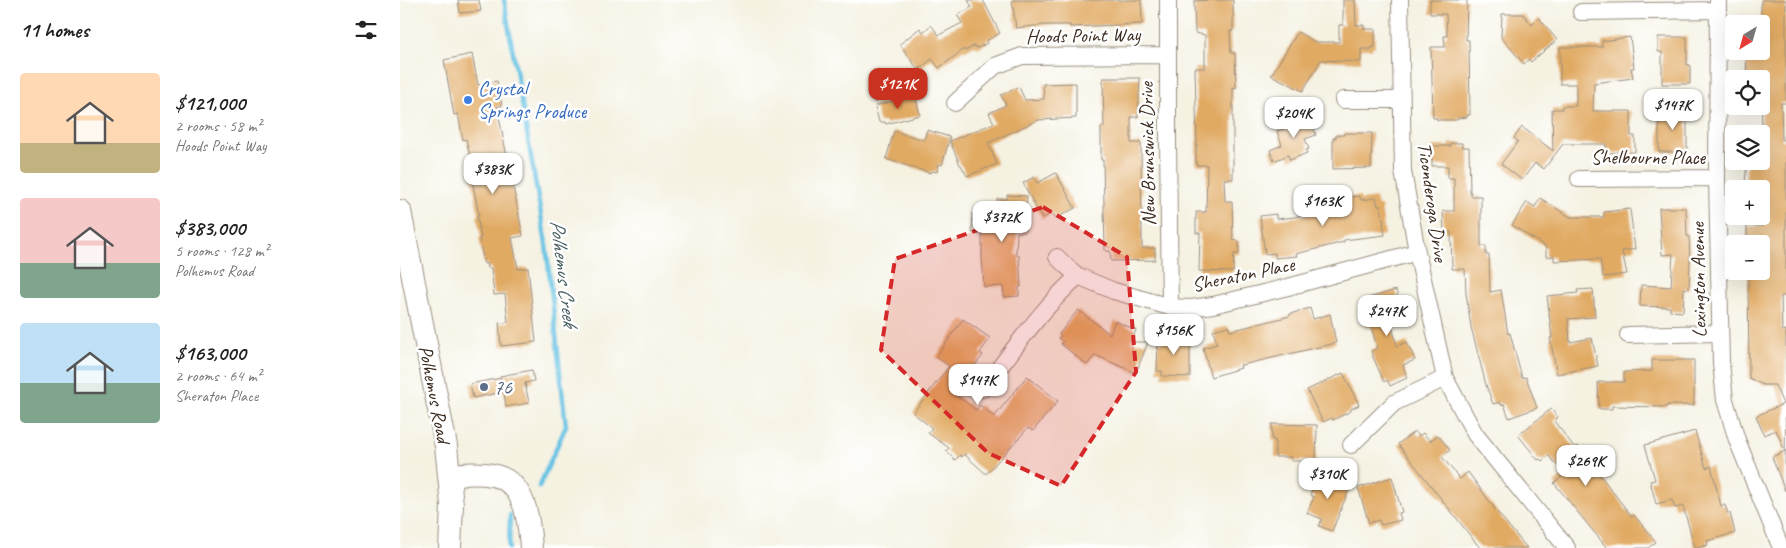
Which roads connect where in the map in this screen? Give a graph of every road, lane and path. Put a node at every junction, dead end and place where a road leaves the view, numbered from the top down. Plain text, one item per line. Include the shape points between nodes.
1 (1168, 0) edge
2 (1400, 0) edge
3 (1718, 5) edge
4 (1581, 12) dead end
5 (1168, 55) junction
6 (1343, 100) dead end
7 (1401, 100) junction
8 (954, 103) dead end
9 (1717, 178) junction
10 (1579, 179) dead end
11 (400, 212) edge
12 (1418, 252) junction
13 (1057, 257) dead end
14 (1078, 276) junction
15 (1170, 307) junction
16 (1719, 333) junction
17 (1628, 335) dead end
18 (1445, 378) junction
19 (983, 390) dead end
20 (1351, 445) dead end
21 (450, 475) junction
22 (450, 548) edge
23 (531, 548) edge
24 (1567, 548) edge
25 (1781, 548) edge

1 - 5 street, New Brunswick Drive
2 - 7 street, Ticonderoga Drive
3 - 4 street
3 - 9 street, Lexington Avenue
5 - 8 street, Hoods Point Way via 1022,56 995,66
5 - 15 street, New Brunswick Drive
6 - 7 street
7 - 12 street, Ticonderoga Drive via 1403,171
9 - 10 street, Shelbourne Place
9 - 16 street, Lexington Avenue
11 - 21 main road, Polhemus Road
12 - 15 street, Sheraton Place via 1213,305
12 - 18 street, Ticonderoga Drive
13 - 14 street, Sheraton Place
14 - 15 street, Sheraton Place via 1114,291
14 - 19 street via 1036,321
16 - 17 street
16 - 25 street, Lexington Avenue via 1726,400 1737,440
18 - 20 street via 1394,402
18 - 24 street, Ticonderoga Drive via 1475,434
21 - 22 main road, Polhemus Road
21 - 23 main road via 492,474 511,485 524,503

